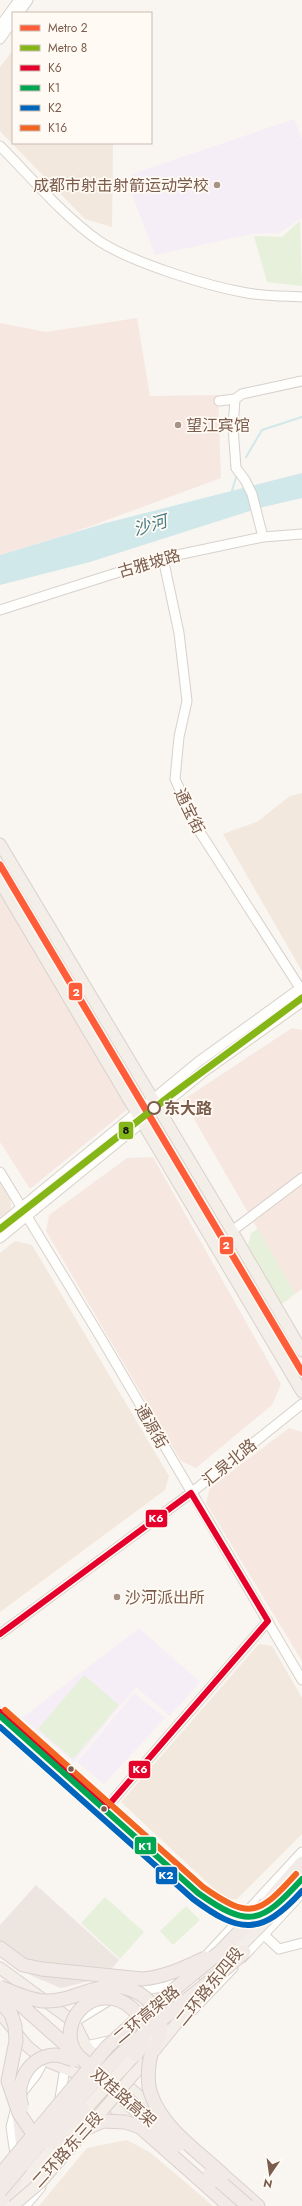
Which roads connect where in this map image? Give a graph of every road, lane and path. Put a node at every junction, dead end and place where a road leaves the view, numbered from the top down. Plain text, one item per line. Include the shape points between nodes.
1 (19, 0) edge
2 (28, 0) edge
3 (20, 12) edge
4 (12, 22) edge
5 (0, 26) edge
6 (0, 39) edge
7 (0, 146) edge
8 (302, 297) edge
9 (302, 381) edge
10 (235, 399) junction
11 (218, 401) dead end
12 (302, 534) edge
13 (263, 537) junction
14 (162, 558) junction
15 (0, 610) edge
16 (0, 844) edge
17 (0, 882) edge
18 (302, 989) edge
19 (302, 1002) edge
20 (153, 1099) junction
21 (159, 1109) junction
22 (137, 1111) junction
23 (142, 1123) junction
24 (0, 1172) edge
25 (302, 1178) edge
26 (21, 1208) junction
27 (26, 1218) junction
28 (0, 1225) edge
29 (232, 1231) junction
30 (0, 1238) edge
31 (302, 1351) edge
32 (302, 1392) edge
33 (302, 1404) edge
34 (191, 1493) junction
35 (268, 1621) junction
36 (0, 1634) edge
37 (302, 1680) edge
38 (0, 1712) edge
39 (106, 1808) junction
40 (302, 1852) edge
41 (302, 1863) edge
42 (300, 1884) edge
43 (238, 1922) junction
44 (263, 1934) junction
45 (302, 1943) edge
46 (0, 1948) edge
47 (221, 1951) junction
48 (0, 1968) edge
49 (22, 1985) junction
50 (0, 1987) edge
51 (0, 1996) edge
52 (0, 2002) edge
53 (4, 2012) edge
54 (74, 2022) junction
55 (86, 2046) junction
56 (136, 2055) junction
57 (151, 2055) junction
58 (44, 2060) junction
59 (72, 2062) junction
60 (84, 2111) junction
61 (19, 2112) junction
62 (85, 2129) junction
63 (0, 2175) edge
64 (0, 2191) edge
65 (0, 2195) edge
66 (0, 2202) edge
67 (5, 2206) edge
68 (13, 2206) edge
69 (25, 2206) edge
70 (222, 2206) edge
71 (229, 2206) edge
72 (238, 2206) edge
73 (248, 2206) edge
74 (258, 2206) edge
75 (265, 2206) edge

1 - 5 street
2 - 3 street
4 - 6 street
7 - 8 street via 67,214 99,241 144,263 196,280 248,293
9 - 10 street via 242,394
10 - 11 street
10 - 13 street via 233,427 238,471 253,498
12 - 13 street, 古雅坡路
13 - 14 street, 古雅坡路
14 - 15 street, 古雅坡路
14 - 18 street, 通宝街 via 179,633 187,701 179,737 175,779 196,826
16 - 20 main road
17 - 22 main road
18 - 20 street via 198,1062
19 - 21 street
20 - 21 main road
20 - 22 street
21 - 23 street
21 - 29 main road
22 - 23 main road
22 - 26 street
23 - 27 street
23 - 32 main road
24 - 26 street, 通源街
25 - 29 street
26 - 27 street, 通源街
26 - 28 street
27 - 30 street
27 - 34 street, 通源街 via 101,1338
29 - 31 main road
33 - 34 street, 汇泉北路
34 - 35 street, 通源街
34 - 36 street, 汇泉北路
35 - 37 street, 通源街
35 - 39 street
38 - 39 street
39 - 43 street
40 - 43 street
41 - 47 highway, 二环高架路, bridge
42 - 44 street
42 - 56 main road, 二环路东四段, bridge via 205,1977
42 - 57 main road, 二环路东四段, bridge via 226,1960 171,2033
42 - 64 highway, 二环高架路, bridge via 227,1968 150,2028 116,2059
43 - 54 street via 202,1961 175,1983 165,1987 122,1993
44 - 45 street via 279,1949
44 - 55 street via 209,1996 172,2026
46 - 47 highway, bridge via 18,1962 30,1967 142,1978 158,1977 178,1971
47 - 63 highway, 二环高架路, bridge via 107,2047
48 - 49 main road
49 - 53 main road
49 - 54 main road
50 - 57 highway, bridge via 44,2001 57,2000 103,1986 132,1990 152,2003 158,2015 158,2043
50 - 59 highway, 双桂路高架, bridge
51 - 53 highway, bridge
51 - 59 highway, 双桂路高架
52 - 53 highway, bridge
53 - 58 main road via 28,2046
53 - 61 highway, bridge via 16,2033 8,2081
54 - 55 main road
55 - 59 street
55 - 75 main road via 99,2062 169,2120
56 - 59 highway, bridge via 143,2039 142,2021 129,2005 108,1997 88,2003 80,2009 70,2024
56 - 60 main road, 二环路东三段, bridge
57 - 62 main road, 二环路东三段, bridge
57 - 74 highway, bridge via 150,2093 165,2120
58 - 59 main road
58 - 65 street via 19,2097 11,2127 15,2154 8,2183
59 - 60 highway, bridge via 56,2055 40,2058 28,2067 20,2087 21,2102 24,2112 37,2124 54,2130 61,2129
59 - 69 street via 58,2110 63,2151 61,2163
59 - 70 main road via 82,2078
59 - 72 highway, 双桂路高架, bridge
59 - 73 highway, 双桂路高架, bridge
60 - 67 main road, 二环路东三段, bridge
61 - 62 highway, bridge via 33,2134 50,2142 72,2139
61 - 66 highway, bridge via 24,2158 15,2182
62 - 68 main road, 二环路东三段, bridge via 41,2182
62 - 71 highway, bridge via 108,2120 140,2127

